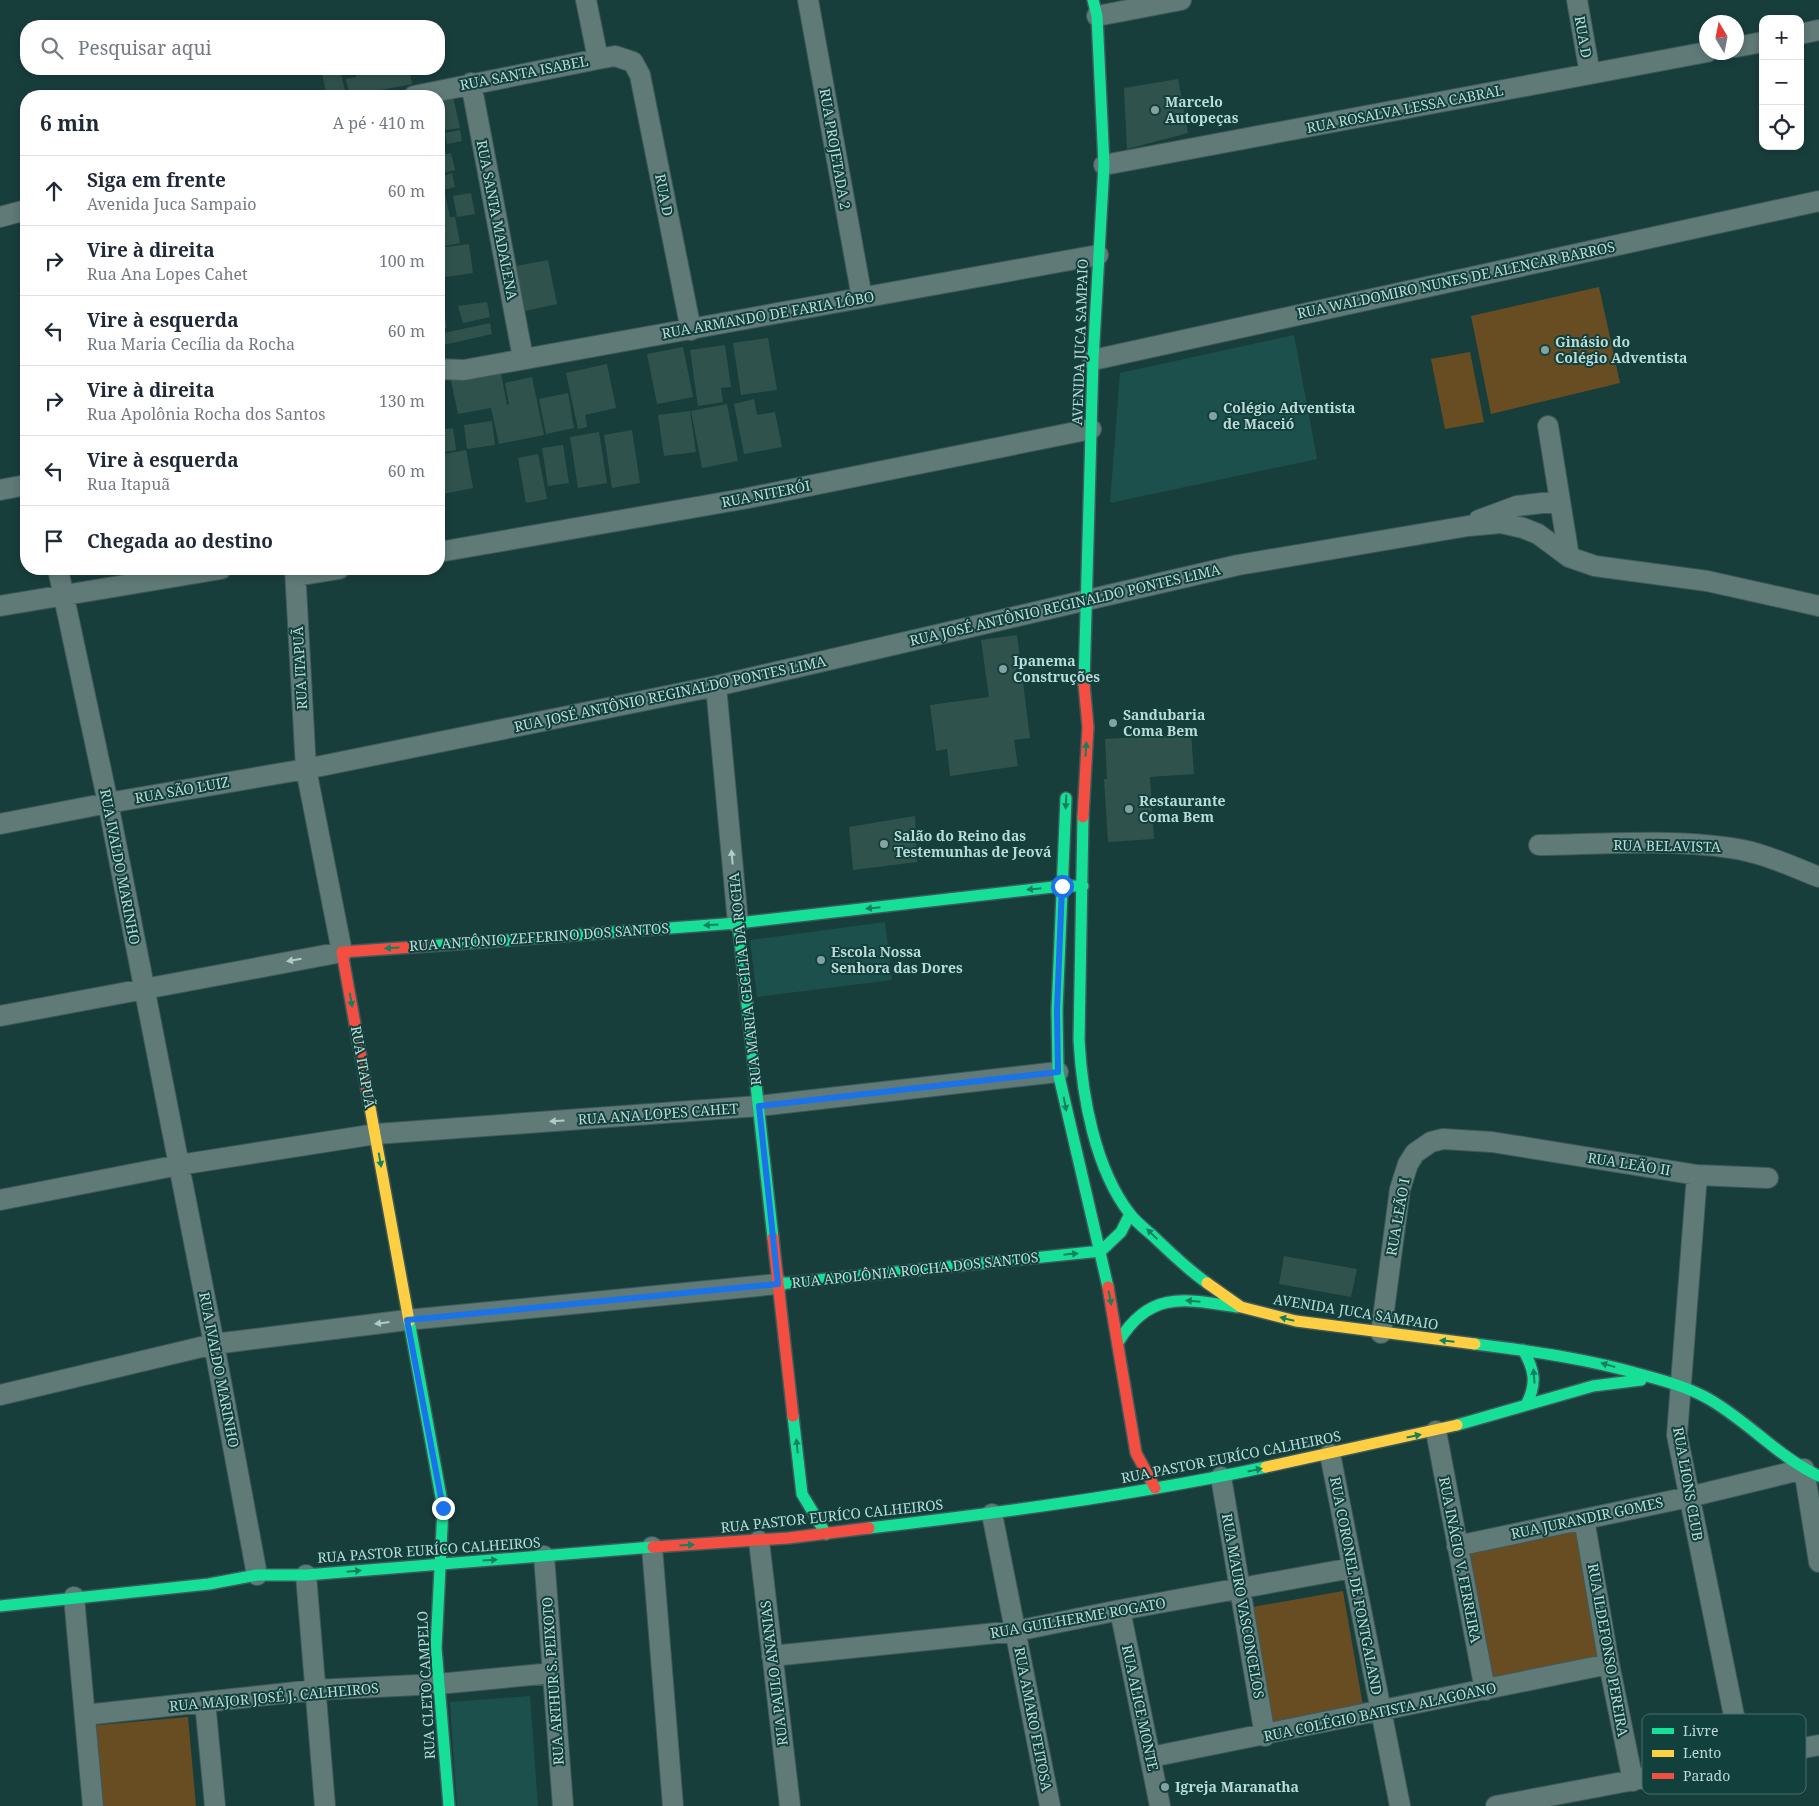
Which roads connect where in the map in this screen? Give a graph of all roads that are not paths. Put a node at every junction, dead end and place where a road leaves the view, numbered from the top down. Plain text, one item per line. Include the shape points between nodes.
1 (586, 0) edge
2 (808, 0) edge
3 (1181, 0) edge
4 (1577, 0) edge
5 (1095, 8) edge
6 (1819, 30) edge
7 (1804, 33) edge
8 (1759, 43) edge
9 (1744, 46) edge
10 (1699, 54) edge
11 (598, 58) junction
12 (633, 62) joint
13 (1590, 74) junction
14 (472, 83) junction
15 (441, 90) edge
16 (1104, 165) junction
17 (1819, 201) edge
18 (20, 211) edge
19 (0, 216) edge
20 (1098, 255) junction
21 (862, 298) junction
22 (691, 330) junction
23 (522, 358) junction
24 (1094, 360) junction
25 (445, 368) edge
26 (1548, 426) dead end
27 (1091, 429) junction
28 (20, 486) edge
29 (0, 490) edge
30 (1560, 501) junction
31 (1468, 526) junction
32 (445, 551) edge
33 (1569, 557) junction
34 (60, 575) edge
35 (185, 575) edge
36 (295, 575) edge
37 (65, 595) junction
38 (1088, 600) junction
39 (0, 606) edge
40 (1819, 606) edge
41 (716, 686) junction
42 (1084, 686) junction
43 (1075, 711) dead end
44 (306, 769) junction
45 (1066, 787) dead end
46 (108, 802) junction
47 (0, 824) edge
48 (1539, 845) dead end
49 (1819, 877) edge
50 (1062, 886) junction
51 (1083, 886) junction
52 (738, 923) junction
53 (342, 952) junction
54 (143, 987) junction
55 (0, 1016) edge
56 (1058, 1072) junction
57 (759, 1106) junction
58 (376, 1134) junction
59 (1492, 1142) joint
60 (179, 1166) junction
61 (1697, 1175) junction
62 (1768, 1178) dead end
63 (0, 1200) edge
64 (1130, 1214) junction
65 (1101, 1251) junction
66 (778, 1284) junction
67 (1241, 1307) junction
68 (407, 1320) junction
69 (1381, 1333) junction
70 (1119, 1341) junction
71 (214, 1344) junction
72 (1523, 1350) junction
73 (1655, 1378) junction
74 (1682, 1386) junction
75 (0, 1395) edge
76 (1526, 1405) junction
77 (1436, 1431) junction
78 (1136, 1453) junction
79 (1330, 1454) junction
80 (1812, 1472) edge
81 (1221, 1477) junction
82 (1155, 1488) junction
83 (1125, 1493) junction
84 (802, 1494) junction
85 (1689, 1497) junction
86 (800, 1512) dead end
87 (992, 1514) junction
88 (1584, 1519) junction
89 (826, 1534) junction
90 (759, 1540) junction
91 (1457, 1546) junction
92 (652, 1547) junction
93 (544, 1556) junction
94 (1819, 1562) edge
95 (442, 1564) junction
96 (1352, 1568) junction
97 (256, 1575) junction
98 (306, 1575) junction
99 (1241, 1589) junction
100 (74, 1597) junction
101 (0, 1606) edge
102 (1120, 1610) junction
103 (1016, 1631) junction
104 (772, 1656) junction
105 (1609, 1664) junction
106 (552, 1673) junction
107 (438, 1684) junction
108 (314, 1690) junction
109 (1485, 1690) junction
110 (205, 1702) junction
111 (1380, 1711) junction
112 (1734, 1714) edge
113 (84, 1715) junction
114 (1265, 1736) junction
115 (1819, 1745) edge
116 (1806, 1748) edge
117 (1151, 1757) junction
118 (1642, 1779) edge
119 (1633, 1781) junction
120 (93, 1806) edge
121 (215, 1806) edge
122 (325, 1806) edge
123 (449, 1806) edge
124 (563, 1806) edge
125 (673, 1806) edge
126 (790, 1806) edge
127 (1050, 1806) edge
128 (1160, 1806) edge
129 (1400, 1806) edge
130 (1496, 1806) edge

1 - 11 street
2 - 21 street, RUA PROJETADA 2
3 - 5 street
4 - 13 street, RUA D
5 - 16 main road, AVENIDA JUCA SAMPAIO
6 - 7 street
8 - 9 street
10 - 13 street, RUA ROSALVA LESSA CABRAL
11 - 12 street, RUA SANTA ISABEL via 615,56
11 - 14 street, RUA SANTA ISABEL
12 - 22 street, RUA D via 640,75
13 - 16 street, RUA ROSALVA LESSA CABRAL
14 - 15 street, RUA SANTA ISABEL
14 - 23 street, RUA SANTA MADALENA
16 - 20 main road, AVENIDA JUCA SAMPAIO
17 - 24 street, RUA WALDOMIRO NUNES DE ALENCAR BARROS
18 - 19 street
20 - 21 street, RUA ARMANDO DE FARIA LÔBO
20 - 24 main road, AVENIDA JUCA SAMPAIO
21 - 22 street, RUA ARMANDO DE FARIA LÔBO
22 - 23 street, RUA ARMANDO DE FARIA LÔBO
23 - 25 street, RUA ARMANDO DE FARIA LÔBO via 464,370
24 - 27 main road, AVENIDA JUCA SAMPAIO
26 - 30 street
27 - 32 street, RUA NITERÓI via 743,499
27 - 38 main road, AVENIDA JUCA SAMPAIO
28 - 29 street
30 - 31 street via 1517,506
30 - 33 street
31 - 33 street, RUA JOSÉ ANTÔNIO REGINALDO PONTES LIMA via 1501,524 1523,528 1538,534
31 - 38 street, RUA JOSÉ ANTÔNIO REGINALDO PONTES LIMA via 1238,566
33 - 40 street, RUA JOSÉ ANTÔNIO REGINALDO PONTES LIMA via 1595,566 1707,581
34 - 37 street, RUA IVALDO MARINHO
35 - 37 street
36 - 44 street, RUA ITAPUÃ
37 - 39 street
37 - 46 street, RUA IVALDO MARINHO
38 - 41 street, RUA JOSÉ ANTÔNIO REGINALDO PONTES LIMA
38 - 42 main road, AVENIDA JUCA SAMPAIO
41 - 44 street, RUA JOSÉ ANTÔNIO REGINALDO PONTES LIMA
52 -> 41 street, RUA MARIA CECÍLIA DA ROCHA
42 - 43 main road, AVENIDA JUCA SAMPAIO
51 -> 42 main road, AVENIDA JUCA SAMPAIO via 1088,727
44 - 46 street, RUA SÃO LUIZ
44 - 53 street, RUA ITAPUÃ
45 -> 50 main road
46 - 47 street, RUA SÃO LUIZ
46 - 54 street, RUA IVALDO MARINHO
48 - 49 street, RUA BELAVISTA via 1688,844 1733,848
50 - 51 main road, RUA ANTÔNIO ZEFERINO DOS SANTOS
50 -> 52 main road, RUA ANTÔNIO ZEFERINO DOS SANTOS
50 - 56 main road
51 - 64 main road, AVENIDA JUCA SAMPAIO via 1081,1072 1091,1127 1106,1171
52 -> 53 main road, RUA ANTÔNIO ZEFERINO DOS SANTOS
52 - 57 main road, RUA MARIA CECÍLIA DA ROCHA
53 -> 54 street, RUA ANTÔNIO ZEFERINO DOS SANTOS
53 -> 58 main road, RUA ITAPUÃ
54 - 55 street, RUA ANTÔNIO ZEFERINO DOS SANTOS
54 - 60 street, RUA IVALDO MARINHO
56 - 57 street, RUA ANA LOPES CAHET
56 -> 65 main road
57 -> 58 street, RUA ANA LOPES CAHET
57 - 66 main road, RUA MARIA CECÍLIA DA ROCHA
58 - 60 street
58 -> 68 main road, RUA ITAPUÃ
59 - 61 street, RUA LEÃO II
59 - 69 street, RUA LEÃO I via 1443,1138 1422,1147 1408,1164 1400,1189
60 - 63 street
60 - 71 street, RUA IVALDO MARINHO
61 - 62 street, RUA LEÃO II
61 - 74 street, RUA LIONS CLUB
64 - 65 main road via 1121,1232
67 -> 64 main road, AVENIDA JUCA SAMPAIO via 1188,1270
66 -> 65 main road, RUA APOLÔNIA ROCHA DOS SANTOS
65 -> 70 main road
66 - 68 street, RUA APOLÔNIA ROCHA DOS SANTOS
84 -> 66 main road, RUA MARIA CECÍLIA DA ROCHA
69 -> 67 main road, AVENIDA JUCA SAMPAIO via 1296,1321
67 -> 70 main road via 1188,1300 1164,1302 1136,1317
68 -> 71 street, RUA APOLÔNIA ROCHA DOS SANTOS
68 - 95 main road, RUA ITAPUÃ via 443,1508
72 -> 69 main road, AVENIDA JUCA SAMPAIO
70 - 78 main road
71 - 75 street, RUA APOLÔNIA ROCHA DOS SANTOS
71 - 97 street, RUA IVALDO MARINHO
73 -> 72 main road, AVENIDA JUCA SAMPAIO via 1597,1362
76 -> 72 main road via 1535,1376
73 - 74 main road, AVENIDA JUCA SAMPAIO
73 - 76 main road, RUA PASTOR EURÍCO CALHEIROS via 1593,1386
74 - 80 main road, AVENIDA JUCA SAMPAIO via 1708,1398
74 - 85 street, RUA LIONS CLUB via 1677,1434
76 - 77 main road, RUA PASTOR EURÍCO CALHEIROS
79 -> 77 main road, RUA PASTOR EURÍCO CALHEIROS
77 - 91 street, RUA INÁCIO V. FERREIRA
78 - 82 main road
78 - 83 main road
81 -> 79 main road, RUA PASTOR EURÍCO CALHEIROS
79 - 96 street, RUA CORONEL DE FONTGALAND
80 - 85 street, RUA JURANDIR GOMES
80 - 94 street
81 - 82 main road, RUA PASTOR EURÍCO CALHEIROS
81 - 99 street, RUA MAURO VASCONCELOS
82 - 83 main road, RUA PASTOR EURÍCO CALHEIROS
83 - 87 main road, RUA PASTOR EURÍCO CALHEIROS
84 - 86 main road
84 - 89 main road, RUA MARIA CECÍLIA DA ROCHA
85 - 88 street, RUA JURANDIR GOMES
85 - 112 street, RUA LIONS CLUB
87 - 89 main road, RUA PASTOR EURÍCO CALHEIROS
87 - 103 street, RUA AMARO FEITOSA
88 - 91 street, RUA JURANDIR GOMES
88 - 105 street, RUA ILDEFONSO PEREIRA
89 - 90 main road, RUA PASTOR EURÍCO CALHEIROS via 791,1534
92 -> 90 main road, RUA PASTOR EURÍCO CALHEIROS
90 - 104 street, RUA PAULO ANANIAS
91 - 109 street, RUA INÁCIO V. FERREIRA
92 - 93 main road, RUA PASTOR EURÍCO CALHEIROS
92 - 125 street
95 -> 93 main road, RUA PASTOR EURÍCO CALHEIROS
93 - 106 street, RUA ARTHUR S. PEIXOTO
98 -> 95 main road, RUA PASTOR EURÍCO CALHEIROS
95 - 107 main road, RUA CLETO CAMPELO via 437,1588
96 - 99 street, RUA GUILHERME ROGATO
96 - 111 street, RUA CORONEL DE FONTGALAND
97 - 98 main road, RUA PASTOR EURÍCO CALHEIROS
97 - 100 main road, RUA PASTOR EURÍCO CALHEIROS via 209,1584
98 - 108 street
99 - 102 street, RUA GUILHERME ROGATO
99 - 114 street, RUA MAURO VASCONCELOS
100 - 101 main road, RUA PASTOR EURÍCO CALHEIROS
100 - 113 street
102 - 103 street, RUA GUILHERME ROGATO
102 - 117 street, RUA ALICE MONTE
103 - 104 street, RUA GUILHERME ROGATO
103 - 127 street, RUA AMARO FEITOSA
104 - 126 street, RUA PAULO ANANIAS
105 - 109 street, RUA COLÉGIO BATISTA ALAGOANO
105 - 119 street, RUA ILDEFONSO PEREIRA
106 - 107 street, RUA MAJOR JOSÉ J. CALHEIROS
106 - 124 street, RUA ARTHUR S. PEIXOTO
107 - 108 street, RUA MAJOR JOSÉ J. CALHEIROS
107 - 123 main road, RUA CLETO CAMPELO
108 - 110 street, RUA MAJOR JOSÉ J. CALHEIROS
108 - 122 street
109 - 111 street, RUA COLÉGIO BATISTA ALAGOANO
110 - 113 street, RUA MAJOR JOSÉ J. CALHEIROS
110 - 121 street
111 - 114 street, RUA COLÉGIO BATISTA ALAGOANO
111 - 129 street, RUA CORONEL DE FONTGALAND
113 - 120 street
114 - 117 street, RUA COLÉGIO BATISTA ALAGOANO
115 - 116 street
117 - 128 street, RUA ALICE MONTE
118 - 119 street
119 - 130 street

